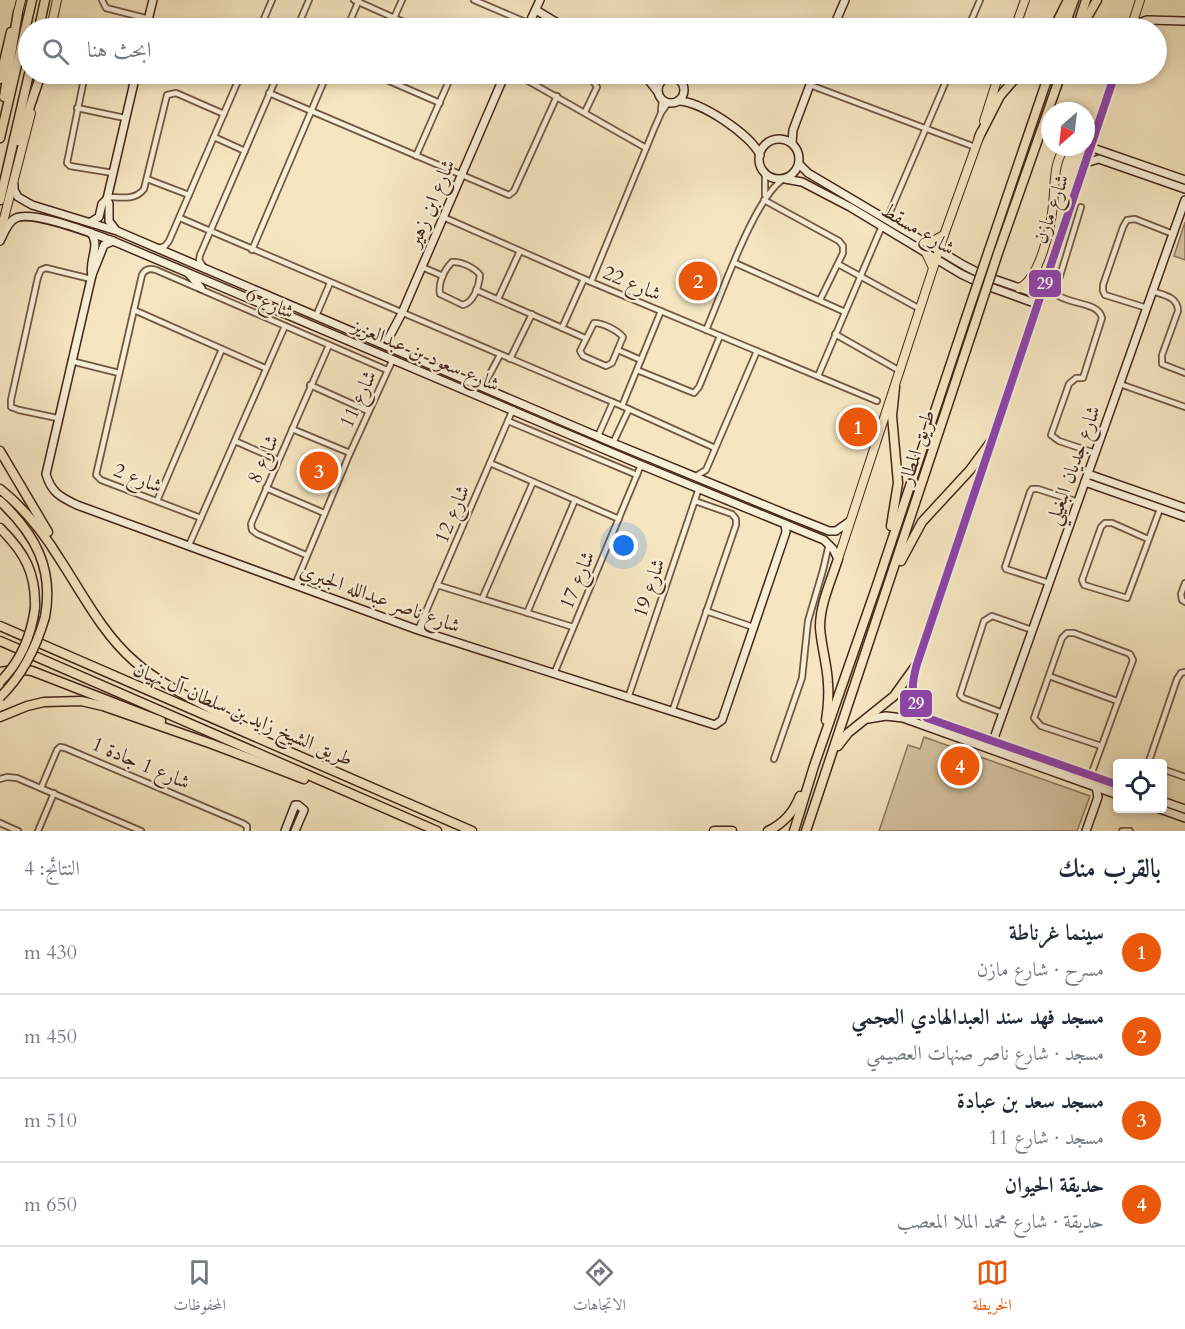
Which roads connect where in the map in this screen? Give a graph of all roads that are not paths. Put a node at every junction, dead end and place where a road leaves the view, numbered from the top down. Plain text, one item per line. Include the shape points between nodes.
1 (21, 0) edge
2 (32, 0) edge
3 (45, 0) edge
4 (57, 0) edge
5 (102, 0) edge
6 (153, 0) edge
7 (272, 0) edge
8 (309, 0) edge
9 (402, 0) edge
10 (474, 0) edge
11 (540, 0) edge
12 (845, 0) edge
13 (980, 0) edge
14 (1025, 0) edge
15 (1068, 0) edge
16 (1074, 0) edge
17 (1086, 0) edge
18 (1097, 0) edge
19 (357, 1) edge
20 (1139, 4) edge
21 (536, 10) junction
22 (18, 12) junction
23 (28, 18) edge
24 (41, 18) edge
25 (53, 18) edge
26 (145, 18) edge
27 (149, 18) edge
28 (264, 18) edge
29 (301, 18) edge
30 (350, 18) edge
31 (394, 18) joint
32 (512, 18) edge
33 (532, 18) edge
34 (549, 18) edge
35 (837, 18) edge
36 (972, 18) edge
37 (1019, 18) edge
38 (1059, 18) edge
39 (1068, 18) edge
40 (1080, 18) edge
41 (1087, 18) edge
42 (1146, 18) edge
43 (1167, 21) edge
44 (1185, 21) edge
45 (18, 60) edge
46 (0, 79) edge
47 (26, 84) edge
48 (38, 84) edge
49 (83, 84) edge
50 (134, 84) edge
51 (237, 84) edge
52 (273, 84) edge
53 (323, 84) edge
54 (396, 84) edge
55 (449, 84) edge
56 (501, 84) edge
57 (535, 84) edge
58 (595, 84) edge
59 (652, 84) edge
60 (659, 84) edge
61 (681, 84) edge
62 (945, 84) edge
63 (996, 84) edge
64 (1010, 84) edge
65 (1046, 84) edge
66 (1057, 84) edge
67 (1111, 84) edge
68 (810, 85) joint
69 (684, 89) junction
70 (658, 91) junction
71 (269, 93) junction
72 (557, 96) junction
73 (678, 101) junction
74 (665, 102) junction
75 (440, 103) junction
76 (694, 104) junction
77 (77, 108) junction
78 (311, 111) junction
79 (585, 112) junction
80 (224, 114) junction
81 (125, 118) junction
82 (0, 122) edge
83 (1095, 127) edge
84 (926, 128) junction
85 (793, 130) junction
86 (739, 132) junction
87 (979, 136) junction
88 (214, 137) junction
89 (0, 138) edge
90 (782, 139) junction
91 (768, 142) junction
92 (792, 143) junction
93 (975, 147) junction
94 (646, 148) junction
95 (1095, 148) edge
96 (245, 151) junction
97 (760, 155) junction
98 (416, 156) junction
99 (1061, 156) edge
100 (1086, 156) edge
101 (1085, 163) junction
102 (799, 164) junction
103 (1154, 169) junction
104 (765, 172) junction
105 (113, 173) junction
106 (461, 176) junction
107 (1151, 177) junction
108 (147, 179) junction
109 (783, 180) junction
110 (1185, 180) edge
111 (9, 182) junction
112 (1185, 189) edge
113 (189, 195) junction
114 (107, 198) junction
115 (764, 199) junction
116 (0, 200) edge
117 (1185, 200) edge
118 (857, 201) junction
119 (850, 207) junction
120 (867, 207) junction
121 (1081, 207) dead end
122 (63, 214) junction
123 (862, 214) junction
124 (443, 217) junction
125 (180, 218) junction
126 (886, 219) junction
127 (91, 222) junction
128 (60, 223) junction
129 (882, 226) junction
130 (117, 231) junction
131 (210, 232) junction
132 (91, 233) junction
133 (0, 234) edge
134 (1173, 234) junction
135 (944, 235) junction
136 (113, 241) junction
137 (924, 241) junction
138 (0, 242) edge
139 (1057, 242) junction
140 (1069, 245) junction
141 (158, 248) junction
142 (252, 250) junction
143 (520, 251) junction
144 (926, 253) junction
145 (937, 255) junction
146 (735, 263) junction
147 (838, 264) junction
148 (422, 267) junction
149 (205, 268) junction
150 (933, 269) junction
151 (188, 272) junction
152 (142, 275) joint
153 (443, 276) junction
154 (861, 276) junction
155 (92, 277) junction
156 (584, 279) junction
157 (591, 282) junction
158 (330, 283) junction
159 (218, 285) junction
160 (201, 288) junction
161 (252, 288) junction
162 (1020, 288) junction
163 (476, 290) junction
164 (1152, 291) junction
165 (260, 292) junction
166 (1040, 295) junction
167 (498, 299) junction
168 (820, 300) junction
169 (256, 301) junction
170 (1036, 304) junction
171 (1147, 308) junction
172 (134, 310) junction
173 (920, 310) junction
174 (661, 312) junction
175 (845, 312) junction
176 (402, 313) junction
177 (531, 314) junction
178 (316, 316) junction
179 (285, 326) junction
180 (562, 328) junction
181 (706, 330) junction
182 (835, 334) junction
183 (720, 336) junction
184 (585, 338) junction
185 (329, 345) junction
186 (385, 345) junction
187 (222, 349) junction
188 (618, 350) junction
189 (757, 351) junction
190 (500, 355) junction
191 (393, 359) junction
192 (510, 359) junction
193 (641, 360) junction
194 (71, 361) junction
195 (265, 368) junction
196 (387, 370) junction
197 (637, 370) junction
198 (900, 371) junction
199 (119, 373) junction
200 (1185, 373) edge
201 (818, 376) junction
202 (1120, 384) junction
203 (310, 385) junction
204 (483, 387) junction
205 (895, 387) junction
206 (877, 401) dead end
207 (613, 402) junction
208 (622, 406) junction
209 (1185, 407) edge
210 (629, 409) junction
211 (513, 410) junction
212 (368, 411) junction
213 (57, 418) junction
214 (508, 421) junction
215 (577, 427) junction
216 (292, 429) junction
217 (587, 432) junction
218 (573, 435) junction
219 (598, 436) junction
220 (581, 439) junction
221 (993, 439) junction
222 (235, 441) junction
223 (613, 443) junction
224 (715, 448) junction
225 (0, 452) edge
226 (350, 453) junction
227 (1095, 453) junction
228 (278, 460) junction
229 (490, 463) junction
230 (642, 465) junction
231 (706, 470) junction
232 (1088, 474) junction
233 (637, 475) junction
234 (694, 476) junction
235 (533, 482) junction
236 (1085, 482) junction
237 (712, 484) junction
238 (1124, 487) junction
239 (267, 488) junction
240 (699, 488) junction
241 (0, 489) edge
242 (1136, 491) junction
243 (739, 495) junction
244 (1121, 495) junction
245 (1132, 499) junction
246 (575, 500) junction
247 (750, 500) junction
248 (0, 501) edge
249 (157, 501) junction
250 (695, 501) junction
251 (1078, 502) junction
252 (736, 504) junction
253 (746, 508) junction
254 (1185, 508) edge
255 (1160, 509) junction
256 (324, 513) junction
257 (1185, 517) edge
258 (201, 519) junction
259 (619, 519) junction
260 (850, 521) junction
261 (788, 527) junction
262 (0, 528) edge
263 (829, 531) junction
264 (1148, 539) junction
265 (827, 542) junction
266 (189, 545) junction
267 (306, 555) junction
268 (838, 559) junction
269 (893, 574) junction
270 (1049, 583) junction
271 (1185, 583) edge
272 (295, 585) junction
273 (437, 585) junction
274 (877, 585) junction
275 (482, 599) junction
276 (1185, 602) edge
277 (706, 611) junction
278 (527, 613) junction
279 (0, 626) edge
280 (102, 626) junction
281 (573, 627) junction
282 (753, 627) junction
283 (418, 630) junction
284 (1032, 630) junction
285 (0, 641) edge
286 (916, 664) junction
287 (0, 672) edge
288 (1185, 672) edge
289 (554, 674) junction
290 (1049, 676) junction
291 (0, 682) edge
292 (0, 697) edge
293 (628, 698) junction
294 (1117, 701) junction
295 (672, 712) junction
296 (1003, 713) junction
297 (0, 717) edge
298 (863, 721) junction
299 (924, 721) junction
300 (824, 738) junction
301 (993, 741) junction
302 (212, 744) junction
303 (1101, 746) junction
304 (288, 752) junction
305 (1040, 758) junction
306 (774, 759) dead end
307 (1149, 759) edge
308 (1051, 761) junction
309 (814, 765) junction
310 (829, 765) junction
311 (1034, 766) junction
312 (1047, 770) junction
313 (1167, 771) edge
314 (1091, 776) junction
315 (1185, 777) edge
316 (0, 779) edge
317 (1113, 783) edge
318 (1096, 787) junction
319 (41, 788) junction
320 (341, 790) junction
321 (1106, 791) junction
322 (1113, 793) edge
323 (54, 794) junction
324 (1098, 797) junction
325 (1167, 803) edge
326 (1185, 809) edge
327 (1167, 812) edge
328 (1185, 818) edge
329 (0, 823) edge
330 (806, 830) edge
331 (18, 831) edge
332 (38, 831) edge
333 (140, 831) edge
334 (248, 831) edge
335 (285, 831) edge
336 (295, 831) edge
337 (437, 831) edge
338 (474, 831) edge
339 (714, 831) edge
340 (732, 831) edge
341 (768, 831) edge
342 (794, 831) edge
343 (1086, 831) edge
344 (1122, 831) edge
345 (1130, 831) edge

1 - 22 main road
2 - 23 highway
3 - 24 highway
4 - 25 main road
5 - 26 street via 106,8
6 - 27 street
7 - 28 street
8 - 29 street
9 - 31 street
10 - 32 street
11 - 21 street
12 - 35 street
13 - 36 street
14 - 37 main road
15 - 38 highway
16 - 39 highway
17 - 40 highway
18 - 41 highway
19 - 30 street
19 - 31 street
20 - 42 street
21 - 33 street
21 - 34 street
22 - 46 highway
22 - 82 highway
43 - 44 street
45 - 89 highway
47 - 111 highway
48 - 111 highway
49 - 77 street
50 - 81 street
51 - 80 street
52 - 71 street
53 - 78 street
54 - 75 street
55 - 75 street
56 - 106 street, شارع ابن زهير
57 - 72 street
58 - 79 street
59 - 70 street
60 - 70 street
61 - 69 street
62 - 84 street
63 - 87 main road
64 - 87 highway
65 - 274 highway, طريق المطار, bridge
66 - 269 highway, طريق المطار, bridge
67 - 83 main road, شارع مازن
68 - 84 street
68 - 85 street
69 - 73 street
69 - 76 street
70 - 74 street
71 - 78 street
71 - 96 street
72 - 79 street
72 - 106 street via 514,191 501,194
73 - 74 street
73 - 76 street
74 - 94 street
75 - 98 street
76 - 86 street
77 - 81 street
77 - 105 street via 67,164
78 - 98 street
78 - 142 street
79 - 94 street
80 - 88 street
80 - 108 street via 176,93 167,94
81 - 105 street
84 - 93 street
84 - 126 street
85 - 90 street
85 - 92 street
86 - 91 street
86 - 97 street
87 - 93 main road
88 - 96 street
88 - 113 street
90 - 91 street
90 - 92 street
91 - 97 street
92 - 102 street
93 - 135 main road
94 - 157 street
95 - 103 street
96 - 131 street
97 - 104 street
98 - 106 street
99 - 162 main road via 1041,256 1030,282
100 - 101 main road, شارع مازن
101 - 107 street via 1099,159
101 - 139 main road, شارع مازن
102 - 109 street
102 - 118 street, شارع مسقط
103 - 107 street
103 - 110 street
104 - 109 street
104 - 115 street
105 - 114 street
106 - 124 street, شارع ابن زهير
107 - 112 street
108 - 113 street
108 - 114 street via 136,196
109 - 115 street
109 - 119 street, شارع مسقط via 802,182
111 - 116 highway
111 - 122 street, شارع سعود بن عبدالعزيز via 23,201
111 - 133 main road
113 - 125 street
114 - 127 street via 99,217
114 - 130 street via 109,221
115 - 146 street
115 - 147 street via 839,241 843,253
117 - 134 street, شارع جديان البغيلي
118 - 119 street
118 - 120 street, شارع مسقط
119 - 123 street, شارع مسقط
120 - 123 street via 862,208
120 - 126 street, شارع مسقط
121 - 140 street
122 - 127 street, شارع سعود بن عبدالعزيز
122 - 128 street via 58,218
123 - 129 street, شارع مسقط
124 - 143 street, شارع 22
124 - 148 street, شارع ابن زهير
125 - 131 street
125 - 141 street via 167,244
126 - 137 street, شارع مسقط
127 - 130 street, شارع سعود بن عبدالعزيز
128 - 132 street, شارع سعود بن عبدالعزيز
128 - 138 street, شارع سعود بن عبدالعزيز via 29,215 16,218
129 - 144 street, شارع مسقط
129 - 154 street
130 - 141 street, شارع سعود بن عبدالعزيز
131 - 142 street
131 - 149 street via 199,258
132 - 136 street, شارع سعود بن عبدالعزيز
132 - 155 street, شارع ناصر عبدالله الجبري via 95,242
134 - 164 street, شارع جديان البغيلي
134 - 171 street via 1135,219 1127,220 1123,227 1103,291 1105,295
135 - 137 main road
135 - 145 main road
136 - 151 street, شارع سعود بن عبدالعزيز
136 - 155 street, شارع ناصر عبدالله الجبري via 104,245
137 - 145 street, شارع مسقط
139 - 140 street
139 - 166 main road, شارع مازن
140 - 227 street via 1056,294 1094,308 1102,318 1083,378 1069,384 1051,435
141 - 149 street, شارع سعود بن عبدالعزيز
142 - 158 street
143 - 156 street, شارع 22
143 - 167 street
144 - 145 street, شارع مسقط
144 - 150 main road
145 - 150 main road
145 - 162 street, شارع مسقط
145 - 170 street, شارع مسقط via 982,284
146 - 168 street
146 - 181 street
147 - 154 street
147 - 168 street
148 - 153 street
148 - 176 street, شارع ابن زهير
149 - 161 street, شارع سعود بن عبدالعزيز
150 - 173 main road
151 - 159 street, شارع سعود بن عبدالعزيز
151 - 160 street
152 - 160 street, شارع 6 via 153,269
152 - 172 street, شارع 2
153 - 163 street via 449,264 458,262 478,272
153 - 163 street via 440,294 463,305 469,303
154 - 173 street
154 - 175 street
155 - 194 street, شارع ناصر عبدالله الجبري
155 - 213 street via 46,268 38,277 11,407
156 - 157 street, شارع 22
156 - 180 street
157 - 174 street, شارع 22
158 - 176 street
158 - 178 street
159 - 161 street via 248,293
159 - 169 street, شارع سعود بن عبدالعزيز
160 - 179 street, شارع 6
161 - 165 street, شارع سعود بن عبدالعزيز
162 - 166 street, شارع مسقط
163 - 167 street
164 - 171 street, شارع جديان البغيلي
164 - 200 street via 1178,304 1161,360 1162,364
165 - 169 street
165 - 178 street, شارع سعود بن عبدالعزيز
166 - 170 main road, شارع مازن
167 - 177 street
168 - 175 street
169 - 191 street, شارع سعود بن عبدالعزيز
170 - 221 main road, شارع مازن
171 - 202 street, شارع جديان البغيلي
172 - 187 street
172 - 199 street, شارع 2
173 - 198 main road
174 - 181 street, شارع 22
174 - 193 street
175 - 182 street
176 - 186 street, شارع ابن زهير
176 - 190 street
177 - 180 street
177 - 192 street
178 - 186 street, شارع سعود بن عبدالعزيز
179 - 185 street, شارع 6
179 - 195 street
180 - 184 street
181 - 183 street, شارع 22
182 - 198 street
182 - 201 street
183 - 189 street, شارع 22
183 - 197 street via 694,393
184 - 188 street via 594,323 600,323 622,334
184 - 188 street via 581,354 603,365 612,363
185 - 196 street, شارع 6
185 - 203 street, شارع 8
186 - 204 street, شارع سعود بن عبدالعزيز
187 - 195 street
187 - 249 street
188 - 193 street
189 - 201 street, شارع 22
189 - 224 street
190 - 192 street
190 - 204 street
191 - 196 street, شارع 11
191 - 211 street, شارع سعود بن عبدالعزيز
192 - 207 street
193 - 197 street
194 - 199 street
194 - 213 street, شارع ناصر عبدالله الجبري
195 - 222 street
196 - 212 street, شارع 11
197 - 208 street
198 - 205 main road
199 - 249 street, شارع 2 via 96,475
201 - 206 street, شارع 22
202 - 209 street
202 - 227 street, شارع جديان البغيلي
203 - 212 street
203 - 216 street, شارع 8
204 - 215 street, شارع سعود بن عبدالعزيز
205 - 260 main road
205 - 274 highway via 892,407 898,491
207 - 208 street
207 - 219 street
208 - 210 street
210 - 223 street
210 - 224 street
211 - 214 street, شارع 12
211 - 218 street, شارع سعود بن عبدالعزيز
212 - 226 street, شارع 11
213 - 266 street, شارع ناصر عبدالله الجبري via 46,474 59,497
214 - 229 street, شارع 12
214 - 233 street
215 - 217 street, شارع سعود بن عبدالعزيز
215 - 218 street
216 - 226 street
216 - 228 street, شارع 8
217 - 219 street, شارع سعود بن عبدالعزيز
217 - 220 street via 582,433
218 - 220 street, شارع سعود بن عبدالعزيز
219 - 223 street, شارع سعود بن عبدالعزيز
220 - 230 street, شارع سعود بن عبدالعزيز
221 - 269 highway via 921,522
221 - 286 main road, شارع مازن
222 - 228 street
222 - 258 street
223 - 234 street, شارع سعود بن عبدالعزيز
224 - 231 street
225 - 280 highway
226 - 256 street, شارع 11
227 - 232 street, شارع جديان البغيلي
228 - 239 street, شارع 8
229 - 235 street
229 - 273 street, شارع 12
230 - 233 street, شارع 17
230 - 240 street, شارع سعود بن عبدالعزيز
231 - 234 street
231 - 237 street
232 - 236 street, شارع جديان البغيلي
232 - 238 street
233 - 259 street, شارع 17
234 - 237 street, شارع سعود بن عبدالعزيز
235 - 246 street
235 - 275 street
236 - 244 street
236 - 251 street, شارع جديان البغيلي
237 - 243 street, شارع سعود بن عبدالعزيز
238 - 242 street
238 - 244 street
239 - 256 street
239 - 267 street, شارع 8 via 252,530
240 - 250 street, شارع 19
240 - 252 street, شارع سعود بن عبدالعزيز
241 - 280 highway via 42,532
242 - 245 street via 1131,492
242 - 254 street
243 - 247 street, شارع سعود بن عبدالعزيز
243 - 252 street
244 - 245 street
245 - 255 street
246 - 259 street
246 - 278 street
247 - 253 street
247 - 263 street, شارع سعود بن عبدالعزيز
248 - 292 highway, bridge via 29,532 47,584 45,617 32,656
249 - 258 street, شارع 2
250 - 277 street via 736,519
250 - 293 street, شارع 19
251 - 270 street, شارع جديان البغيلي
251 - 270 street via 1038,489 1030,492 1005,567
252 - 253 street, شارع سعود بن عبدالعزيز
253 - 261 street, شارع سعود بن عبدالعزيز
255 - 257 street
255 - 264 street
256 - 267 street, شارع 11
258 - 266 street
259 - 281 street, شارع 17
260 - 263 street via 836,531
260 - 268 main road
261 - 265 street, شارع سعود بن عبدالعزيز
261 - 282 street, شارع ناصر عبدالله الجبري
262 - 291 highway, bridge via 27,561 35,586 31,630 23,651
263 - 265 street
264 - 264 street via 1127,598 1084,585 1082,580 1105,523
265 - 268 street
265 - 306 street via 824,570 808,621 802,678
266 - 272 street, شارع ناصر عبدالله الجبري
267 - 272 street, شارع 11
268 - 300 highway via 820,628 829,701
269 - 310 highway, طريق المطار
270 - 284 street, شارع جديان البغيلي
271 - 276 street via 1181,594
272 - 283 street, شارع ناصر عبدالله الجبري
273 - 275 street
273 - 283 street, شارع 12
274 - 300 highway, طريق المطار
275 - 278 street
277 - 282 street
277 - 295 street
278 - 281 street
279 - 304 highway, طريق الشيخ زايد بن سلطان آل نهيان
280 - 304 highway via 134,661 153,675
281 - 289 street, شارع 17
282 - 295 street, شارع ناصر عبدالله الجبري via 719,723
283 - 289 street, شارع ناصر عبدالله الجبري
284 - 296 street, شارع جديان البغيلي
284 - 296 street via 992,616 984,621 960,695
285 - 320 highway, طريق الشيخ زايد بن سلطان آل نهيان
286 - 298 highway via 894,696
286 - 299 street via 914,700
287 - 302 highway via 17,669 45,675
288 - 307 street via 1176,679
289 - 293 street, شارع ناصر عبدالله الجبري
290 - 294 street
290 - 294 street via 1067,633 1116,648 1130,654 1133,660
290 - 303 street via 1034,718 1036,723
293 - 295 street, شارع ناصر عبدالله الجبري
294 - 303 street
296 - 301 street, شارع جديان البغيلي
297 - 302 highway via 44,702 81,701
298 - 299 street via 896,716
298 - 310 highway via 842,741
299 - 301 street
299 - 311 street
300 - 309 highway, طريق المطار
301 - 305 street
302 - 320 highway
303 - 314 street
304 - 338 highway, طريق الشيخ زايد بن سلطان آل نهيان
305 - 308 street
305 - 311 street
308 - 312 street via 1046,764
308 - 314 street
309 - 341 highway via 789,816
309 - 342 highway, طريق المطار
310 - 330 highway, طريق المطار
311 - 312 street
312 - 318 street
313 - 315 street
314 - 317 street
316 - 319 street via 14,777
318 - 321 street
318 - 324 street
319 - 323 street
319 - 334 street, شارع 1 جادة 1 via 57,750 65,747 242,823
320 - 337 highway, طريق الشيخ زايد بن سلطان آل نهيان
321 - 322 street
321 - 324 street
323 - 332 street
323 - 333 street
324 - 343 street
325 - 326 street
327 - 328 street
329 - 331 street
335 - 336 street via 295,806 300,806 304,810
339 - 340 highway
344 - 345 street

